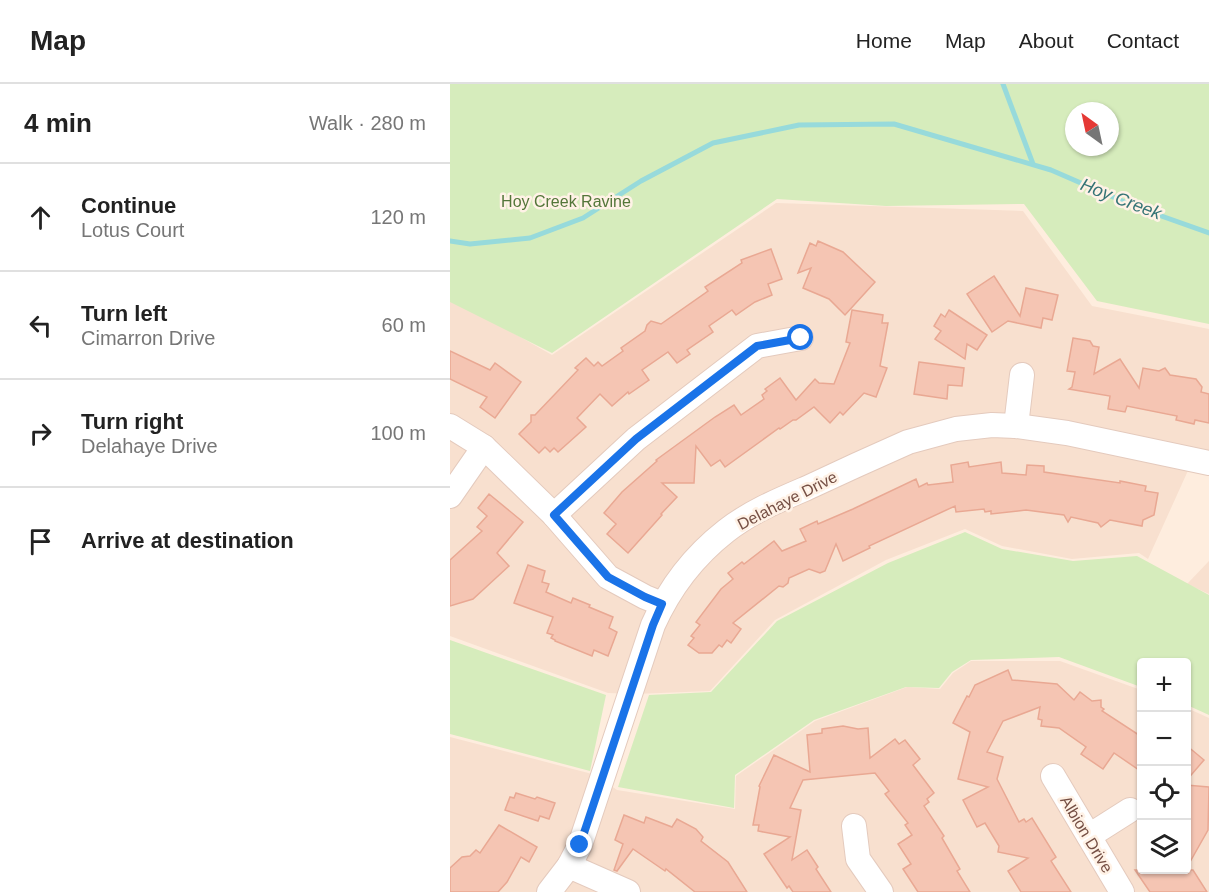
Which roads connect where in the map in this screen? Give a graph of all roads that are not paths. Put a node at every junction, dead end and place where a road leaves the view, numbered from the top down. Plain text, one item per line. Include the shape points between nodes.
1 (801, 338) dead end
2 (1022, 375) dead end
3 (450, 426) edge
4 (1016, 426) junction
5 (484, 447) junction
6 (1209, 463) edge
7 (450, 496) edge
8 (554, 515) junction
9 (662, 604) junction
10 (1053, 776) dead end
11 (1130, 810) dead end
12 (854, 826) dead end
13 (1089, 836) junction
14 (569, 866) junction
15 (549, 892) edge
16 (627, 892) edge
17 (881, 892) edge
18 (1122, 892) edge

1 - 8 street via 757,346 636,439
2 - 4 street
3 - 5 street
4 - 6 street, Delahaye Drive
4 - 9 street, Delahaye Drive via 975,426 926,436 765,508 709,546
5 - 7 street
5 - 8 street
8 - 9 street via 608,577
9 - 14 street, Delahaye Drive via 580,845
10 - 13 street, Albion Drive
11 - 13 street
12 - 17 street via 858,859
13 - 18 street, Albion Drive
14 - 15 street, Delahaye Drive
14 - 16 street

